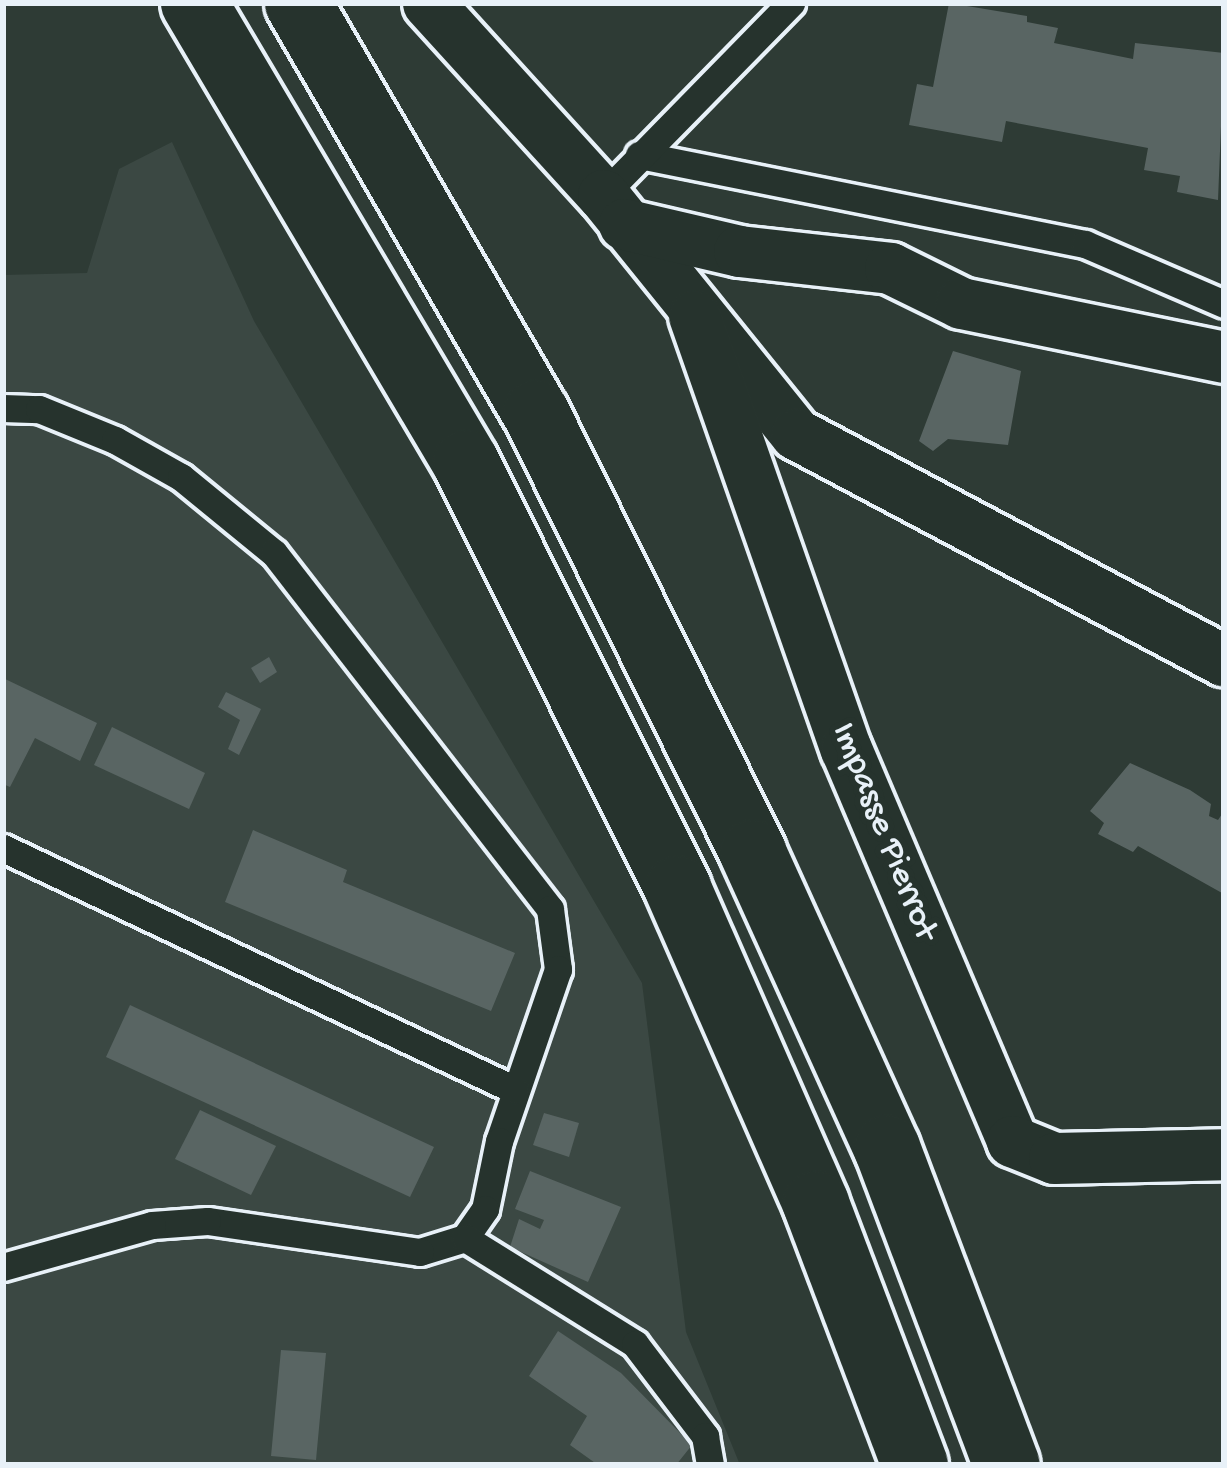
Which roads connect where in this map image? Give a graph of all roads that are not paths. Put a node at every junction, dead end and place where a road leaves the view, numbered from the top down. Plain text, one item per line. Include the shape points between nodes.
1 (194, 3) edge
2 (298, 3) edge
3 (791, 3) edge
4 (444, 9) edge
5 (639, 155) junction
6 (614, 209) junction
7 (1224, 304) edge
8 (694, 316) junction
9 (1224, 357) edge
10 (3, 408) edge
11 (1224, 661) edge
12 (3, 848) edge
13 (515, 1090) junction
14 (1224, 1154) edge
15 (465, 1238) junction
16 (3, 1267) edge
17 (710, 1465) edge
18 (914, 1465) edge
19 (1007, 1465) edge

1 - 18 highway via 466,464 678,889 816,1204
2 - 19 highway via 536,413 753,853 886,1148
3 - 5 lane
4 - 6 street
5 - 6 lane
5 - 7 lane via 1085,244
6 - 8 street
6 - 9 street via 739,251 890,268 961,303
8 - 11 street via 796,434
8 - 14 street, Impasse Pierrot via 846,749 1012,1141 1054,1158
10 - 13 lane via 39,410 115,440 181,477 274,553 550,909 558,969
12 - 13 lane
13 - 15 lane via 484,1209
15 - 16 lane via 420,1252 208,1221 152,1226
15 - 17 lane via 635,1344 705,1436

